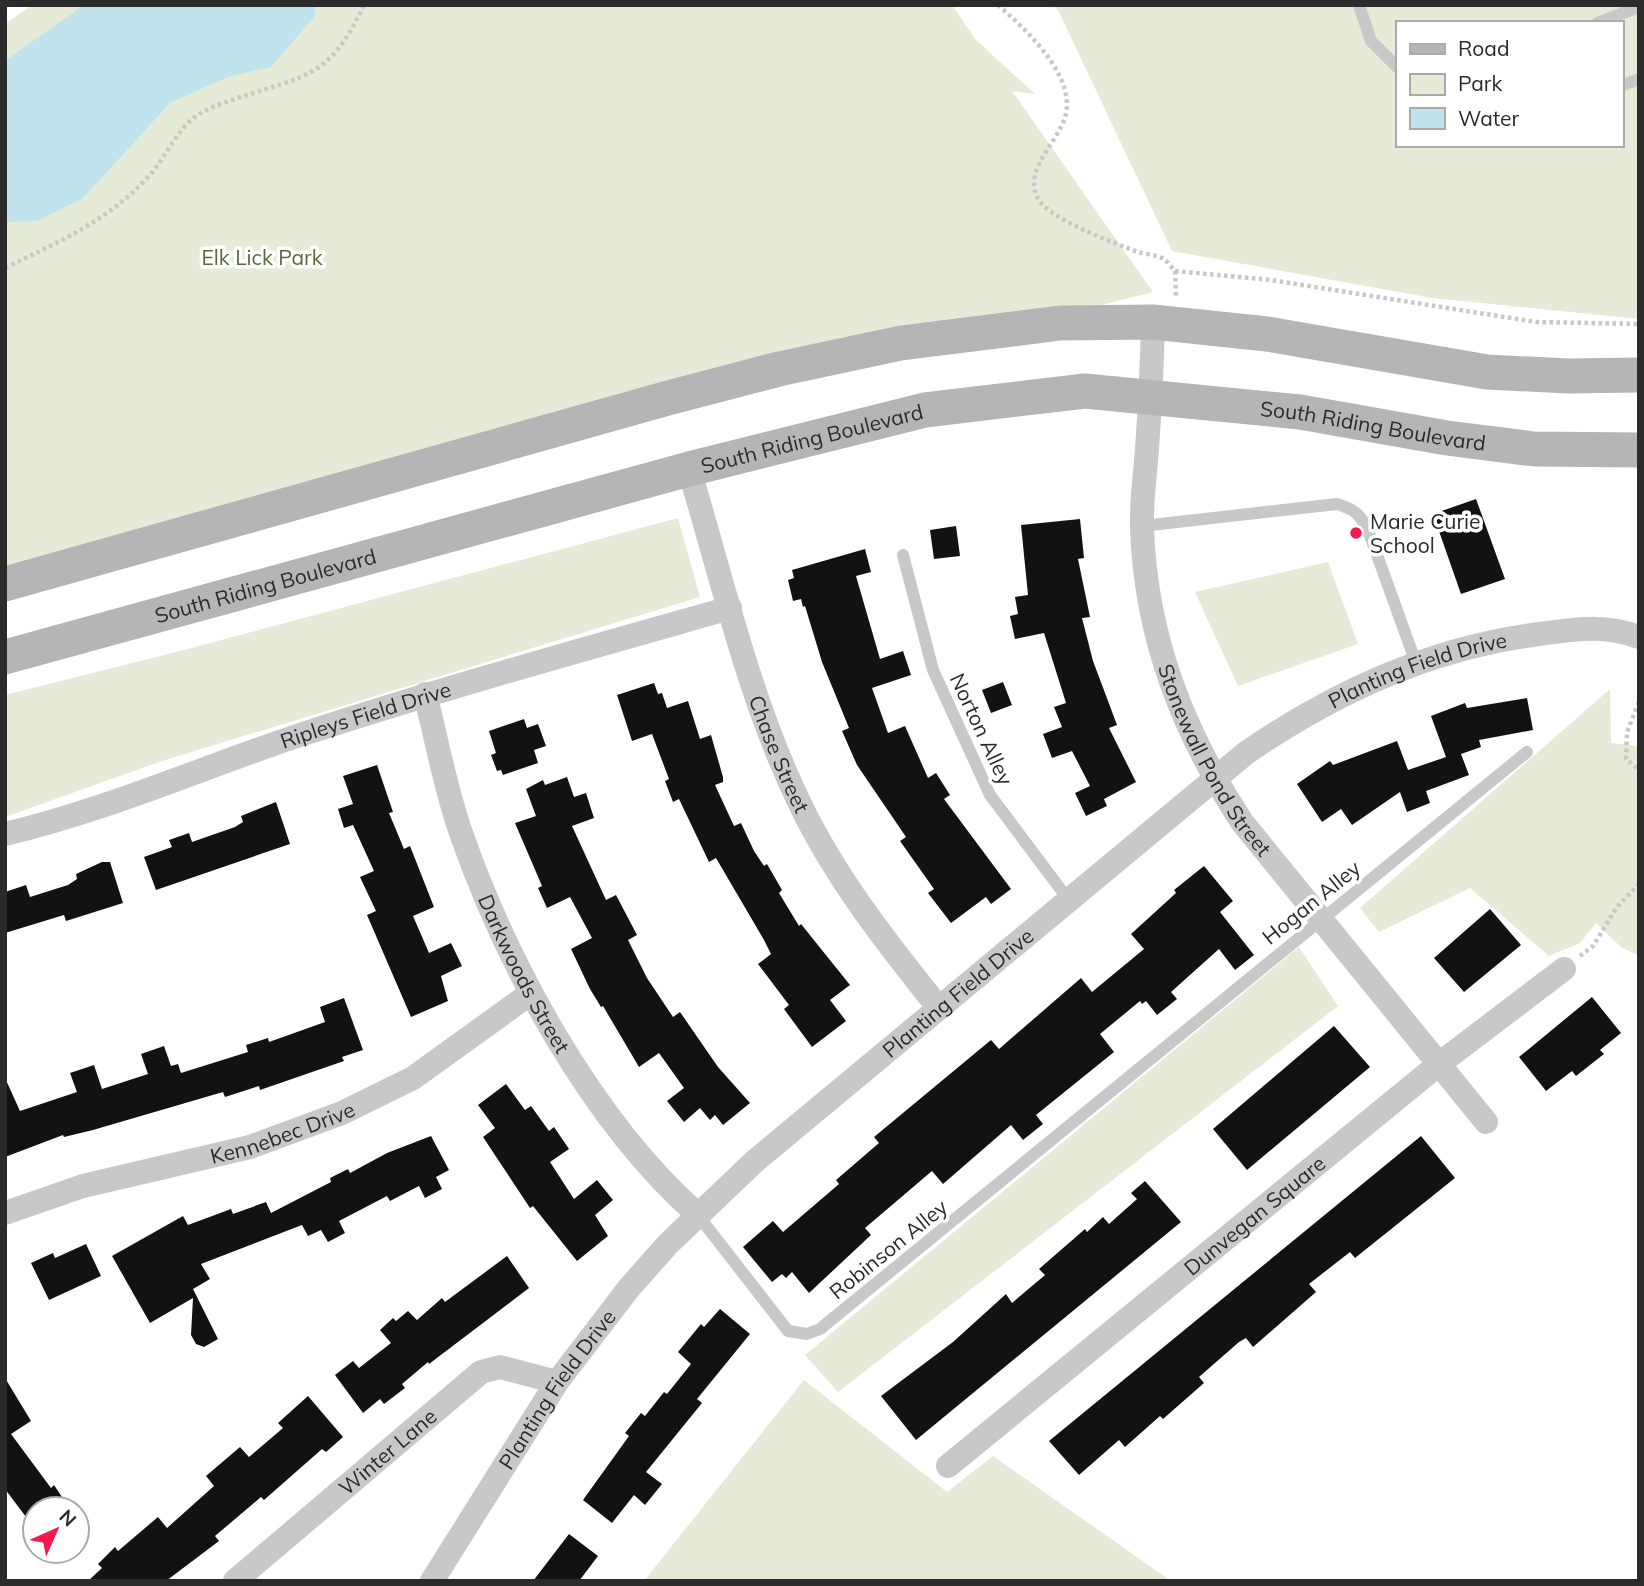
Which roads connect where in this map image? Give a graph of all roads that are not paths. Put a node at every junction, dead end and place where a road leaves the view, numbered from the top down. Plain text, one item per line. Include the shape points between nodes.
1 (1359, 5) edge
2 (1639, 7) edge
3 (1602, 21) edge
4 (1396, 66) edge
5 (1153, 322) junction
6 (1639, 375) edge
7 (1151, 397) junction
8 (1639, 450) edge
9 (690, 469) junction
10 (1142, 526) junction
11 (903, 555) dead end
12 (5, 584) edge
13 (730, 608) junction
14 (1639, 637) edge
15 (5, 657) edge
16 (1416, 663) junction
17 (425, 694) junction
18 (1527, 752) dead end
19 (1214, 778) junction
20 (5, 834) edge
21 (1068, 899) junction
22 (1320, 919) junction
23 (1564, 969) road end
24 (531, 993) junction
25 (938, 1007) junction
26 (1439, 1064) junction
27 (1121, 1084) joint
28 (1486, 1122) dead end
29 (5, 1213) edge
30 (697, 1214) junction
31 (556, 1382) junction
32 (948, 1466) dead end
33 (234, 1581) edge
34 (432, 1581) edge

1 - 4 lane via 1371,41
2 - 3 lane
5 - 6 street via 1267,334 1488,372
5 - 7 street, Stonewall Pond Street
5 - 12 street via 1060,323 901,343 779,369
7 - 8 street, South Riding Boulevard via 1300,412 1534,449
7 - 9 street, South Riding Boulevard via 1085,391 925,410
7 - 10 street, Stonewall Pond Street
9 - 13 street, Chase Street
9 - 15 street, South Riding Boulevard
10 - 16 lane via 1336,504 1351,508 1368,530
10 - 19 street, Stonewall Pond Street via 1156,638 1173,694
11 - 21 lane, Norton Alley via 933,670 990,795
13 - 17 street, Ripleys Field Drive
13 - 25 street, Chase Street via 756,698 801,807 862,908
14 - 16 street, Planting Field Drive via 1613,628 1573,630 1515,637
16 - 19 street, Planting Field Drive via 1346,691 1295,720
17 - 20 street, Ripleys Field Drive via 117,803
17 - 24 street, Darkwoods Street via 460,831 488,904
18 - 22 lane, Hogan Alley
19 - 21 street, Planting Field Drive
19 - 22 street, Stonewall Pond Street via 1242,822
21 - 25 street, Planting Field Drive
22 - 26 street, Stonewall Pond Street
22 - 27 lane, Hogan Alley
23 - 26 street, Dunvegan Square
24 - 29 street, Kennebec Drive via 413,1078 342,1113 250,1147 83,1186
24 - 30 street, Darkwoods Street via 615,1122
25 - 30 street, Planting Field Drive
26 - 28 street, Stonewall Pond Street
26 - 32 street, Dunvegan Square
27 - 30 lane, Robinson Alley via 820,1329 807,1334 788,1331
30 - 31 street, Planting Field Drive via 629,1288
31 - 33 street, Winter Lane via 500,1367 481,1372
31 - 34 street, Planting Field Drive

